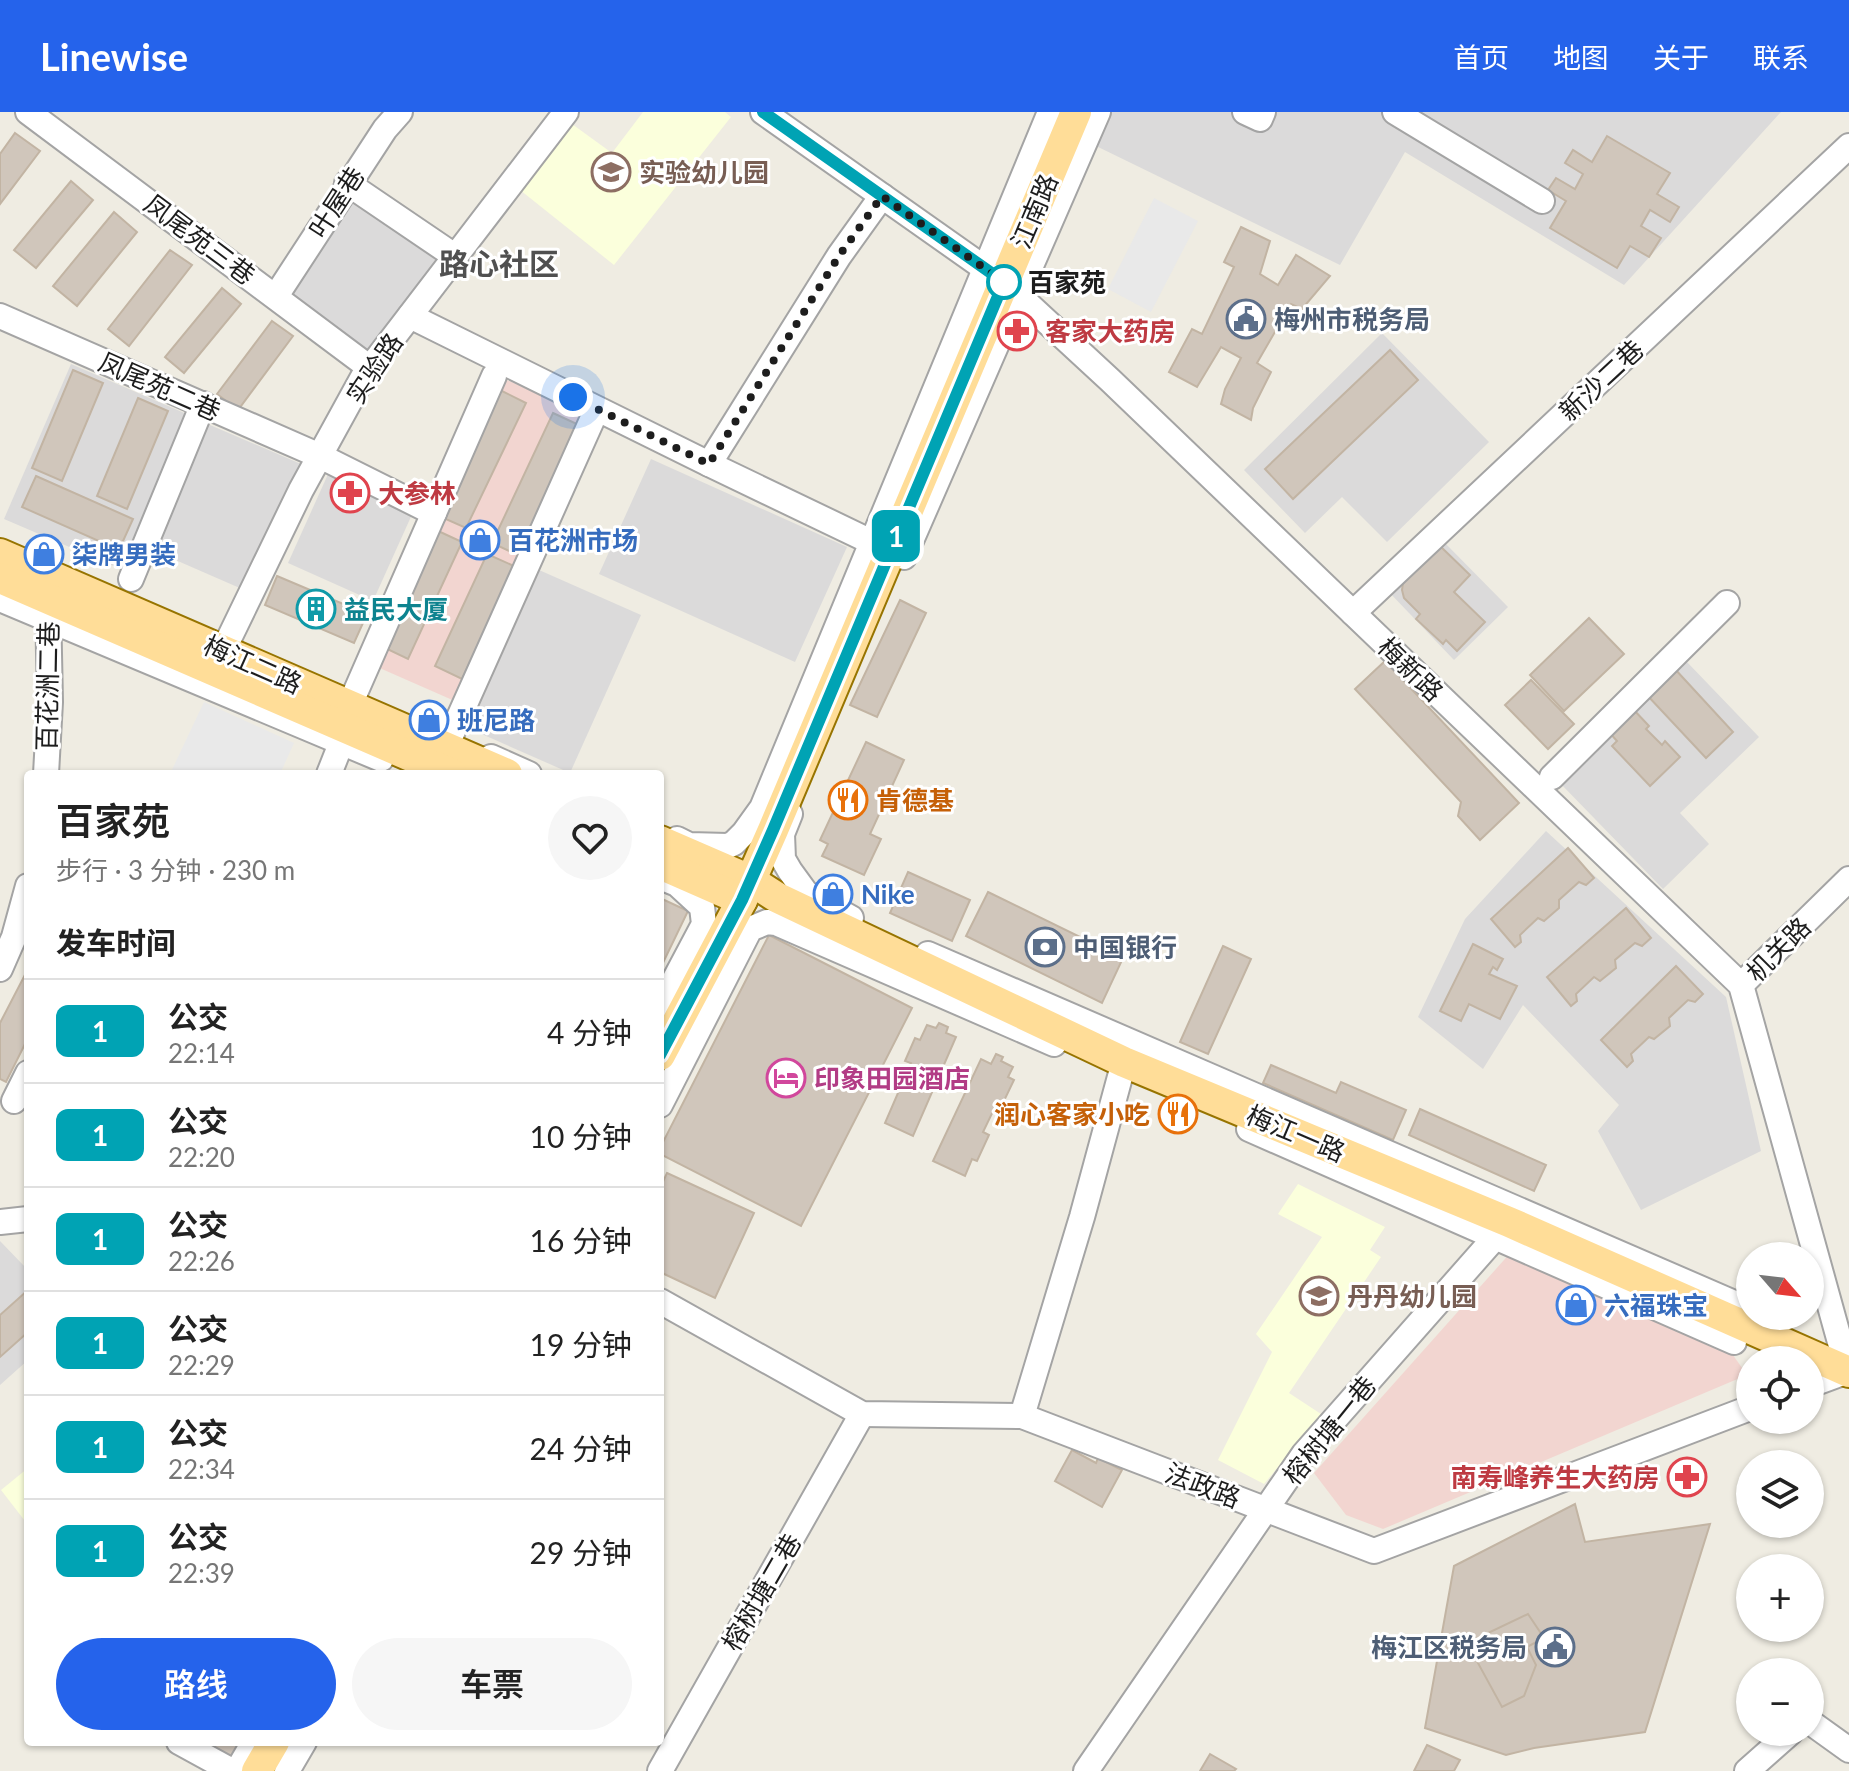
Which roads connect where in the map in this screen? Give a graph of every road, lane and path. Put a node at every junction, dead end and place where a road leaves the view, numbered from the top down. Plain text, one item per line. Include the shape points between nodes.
1 (28, 112) edge
2 (400, 112) edge
3 (566, 112) edge
4 (763, 112) edge
5 (1050, 112) edge
6 (1076, 112) edge
7 (1098, 112) edge
8 (1245, 112) edge
9 (1263, 112) edge
10 (1395, 112) edge
11 (1849, 146) edge
12 (347, 183) junction
13 (882, 196) junction
14 (1542, 201) dead end
15 (456, 257) junction
16 (1004, 282) junction
17 (276, 296) junction
18 (0, 316) edge
19 (410, 316) junction
20 (370, 368) junction
21 (494, 376) dead end
22 (203, 404) junction
23 (592, 420) dead end
24 (320, 456) junction
25 (709, 464) junction
26 (434, 513) junction
27 (0, 539) edge
28 (890, 551) junction
29 (0, 554) edge
30 (0, 578) edge
31 (131, 579) dead end
32 (0, 599) edge
33 (1727, 603) dead end
34 (48, 609) junction
35 (1353, 613) junction
36 (223, 651) junction
37 (347, 724) junction
38 (448, 742) dead end
39 (46, 770) edge
40 (330, 770) edge
41 (410, 770) edge
42 (444, 770) edge
43 (498, 770) edge
44 (520, 770) edge
45 (1552, 777) dead end
46 (664, 834) edge
47 (664, 843) edge
48 (664, 865) edge
49 (664, 879) edge
50 (1849, 879) edge
51 (746, 890) junction
52 (24, 901) edge
53 (0, 969) edge
54 (1741, 985) junction
55 (664, 999) edge
56 (664, 1047) edge
57 (1123, 1068) junction
58 (24, 1081) edge
59 (664, 1097) edge
60 (14, 1101) edge
61 (24, 1219) edge
62 (0, 1222) edge
63 (1502, 1230) junction
64 (664, 1303) edge
65 (1736, 1304) edge
66 (1734, 1342) dead end
67 (1848, 1371) edge
68 (1824, 1380) edge
69 (1736, 1413) edge
70 (862, 1414) junction
71 (1022, 1416) junction
72 (1267, 1508) junction
73 (1824, 1732) edge
74 (187, 1746) edge
75 (251, 1746) edge
76 (272, 1746) edge
77 (302, 1746) edge
78 (1775, 1746) edge
79 (1849, 1750) edge
80 (235, 1771) edge
81 (257, 1771) edge
82 (287, 1771) edge
83 (660, 1771) edge
84 (1086, 1771) edge
85 (1747, 1771) edge

1 - 17 street, 凤尾苑三巷
2 - 12 street, 叶屋巷
3 - 15 street, 实验路
4 - 13 street, 梅新路
5 - 46 street via 762,808 728,846 689,845
6 - 16 main road, 江南路
7 - 65 street via 782,834 783,859 806,893 868,927
8 - 9 street via 1260,119
10 - 14 street
11 - 35 street, 新沙二巷
12 - 15 street
12 - 17 street, 叶屋巷
13 - 16 street, 梅新路
13 - 25 street
15 - 19 street, 实验路
16 - 28 main road, 江南路
16 - 35 street, 梅新路
17 - 20 street, 凤尾苑三巷
18 - 22 street, 凤尾苑二巷
19 - 20 street, 实验路
19 - 25 street
20 - 24 street, 实验路
21 - 26 street
22 - 24 street, 凤尾苑二巷
22 - 31 street
23 - 38 street
24 - 26 street, 凤尾苑二巷
24 - 36 street, 实验路
25 - 28 street
26 - 37 street
27 - 44 street
28 - 51 main road, 江南路
29 - 36 main road, 梅江二路
30 - 34 main road, 梅江二路
32 - 34 street
33 - 45 street
34 - 37 main road, 梅江二路
34 - 39 street, 百花洲二巷
35 - 54 street, 梅新路
36 - 43 main road, 梅江二路
37 - 40 street
37 - 41 street
37 - 42 main road, 梅江二路
47 - 51 main road
48 - 51 main road
49 - 55 street via 702,907 704,924
50 - 54 street, 机关路
51 - 56 main road, 江南路
51 - 57 main road, 梅江一路 via 778,898
52 - 53 street
54 - 67 street
57 - 59 street via 767,922 750,929
57 - 63 main road, 梅江一路
57 - 71 street
58 - 60 street
61 - 62 street
63 - 66 street
63 - 67 main road, 梅江一路
63 - 72 street, 榕树塘一巷 via 1304,1454
64 - 70 street, 法政路
67 - 68 street
69 - 72 street, 法政路 via 1374,1551
70 - 71 street, 法政路
70 - 83 street, 榕树塘二巷
71 - 72 street, 法政路
72 - 84 street, 榕树塘一巷
73 - 79 street
74 - 80 street
75 - 80 street
76 - 81 main road
77 - 82 street
78 - 85 street

